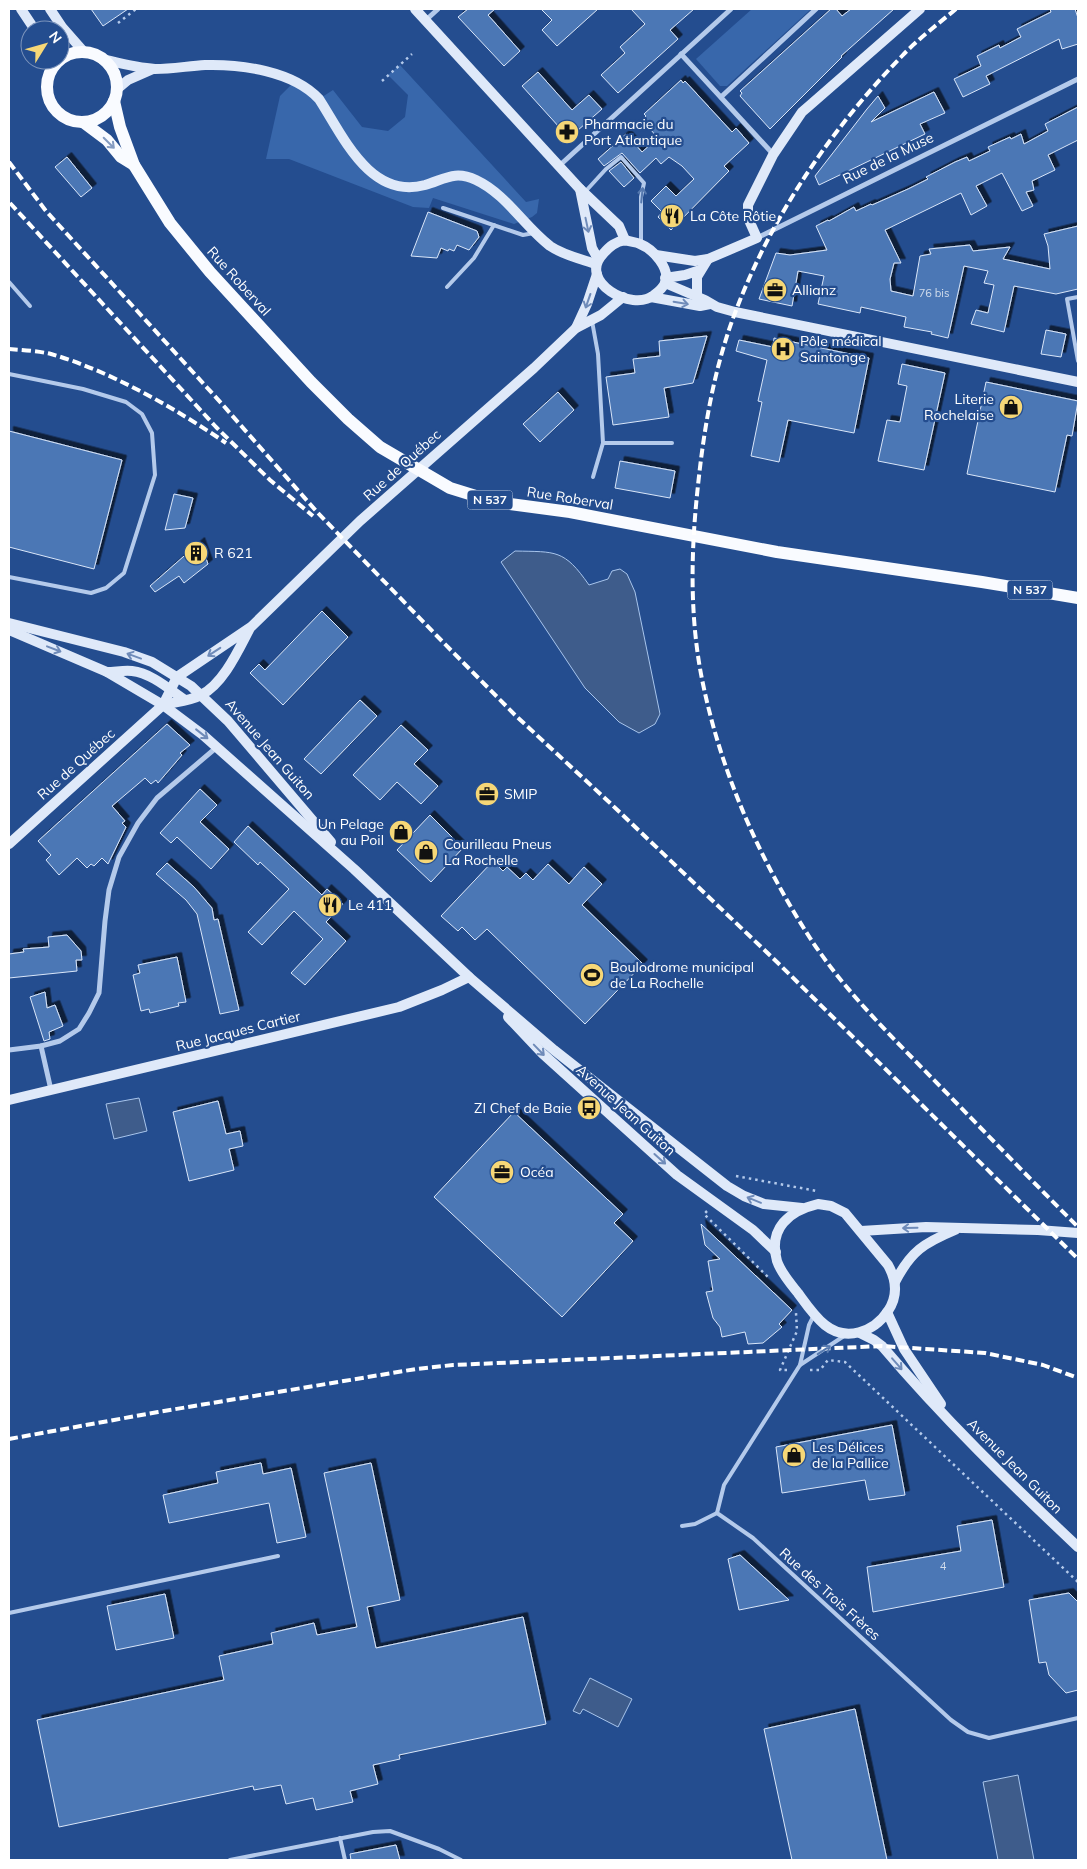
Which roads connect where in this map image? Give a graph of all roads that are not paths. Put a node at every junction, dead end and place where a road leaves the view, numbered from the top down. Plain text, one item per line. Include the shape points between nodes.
1 (21, 9) edge
2 (50, 9) edge
3 (415, 9) edge
4 (438, 9) edge
5 (731, 9) edge
6 (816, 9) edge
7 (920, 9) edge
8 (28, 20) edge
9 (426, 20) junction
10 (84, 52) junction
11 (681, 54) junction
12 (70, 55) edge
13 (102, 59) junction
14 (154, 69) junction
15 (51, 70) edge
16 (1078, 79) edge
17 (115, 95) junction
18 (721, 97) junction
19 (83, 122) junction
20 (773, 155) junction
21 (134, 165) junction
22 (559, 166) junction
23 (582, 191) junction
24 (443, 208) dead end
25 (494, 225) junction
26 (536, 233) junction
27 (757, 238) junction
28 (625, 240) junction
29 (641, 244) junction
30 (656, 255) junction
31 (708, 259) junction
32 (597, 266) junction
33 (700, 270) junction
34 (665, 280) junction
35 (9, 282) edge
36 (446, 287) dead end
37 (623, 297) junction
38 (697, 297) junction
39 (1078, 297) edge
40 (651, 298) junction
41 (710, 304) junction
42 (30, 306) dead end
43 (592, 320) junction
44 (576, 328) junction
45 (1078, 361) edge
46 (9, 374) edge
47 (1078, 382) edge
48 (603, 442) junction
49 (672, 443) dead end
50 (593, 477) dead end
51 (9, 578) edge
52 (1078, 598) edge
53 (9, 623) edge
54 (251, 627) junction
55 (9, 630) edge
56 (107, 672) junction
57 (177, 677) junction
58 (171, 690) junction
59 (202, 695) junction
60 (185, 700) junction
61 (163, 704) junction
62 (218, 747) junction
63 (9, 844) edge
64 (354, 870) junction
65 (469, 977) junction
66 (41, 1046) junction
67 (9, 1050) edge
68 (51, 1090) junction
69 (9, 1100) edge
70 (632, 1111) junction
71 (622, 1125) junction
72 (802, 1208) junction
73 (958, 1229) junction
74 (862, 1231) junction
75 (1078, 1233) edge
76 (776, 1252) junction
77 (895, 1282) junction
78 (887, 1312) junction
79 (814, 1314) junction
80 (860, 1333) junction
81 (848, 1334) junction
82 (800, 1365) junction
83 (953, 1424) junction
84 (717, 1513) junction
85 (682, 1526) dead end
86 (1078, 1547) edge
87 (278, 1556) dead end
88 (9, 1613) edge
89 (1078, 1718) edge
90 (340, 1838) junction
91 (230, 1860) edge
92 (346, 1860) edge
93 (461, 1860) edge

1 - 8 street
2 - 10 street
3 - 9 street
4 - 9 street
5 - 11 street
6 - 18 street
7 - 20 street via 802,112
9 - 22 street
10 - 12 main road
10 - 13 main road
11 - 18 street
11 - 22 street
13 - 14 street
13 - 17 main road via 116,78
14 - 17 street via 133,78
14 - 26 street via 206,65 273,72 312,91 358,159 383,182 412,188 461,175 487,187
15 - 19 main road via 47,85 53,107 61,115
16 - 27 street, Rue de la Muse
17 - 19 main road via 104,114
17 - 21 main road, Rue Roberval via 120,127
18 - 20 street
19 -> 21 main road, Rue Roberval
20 - 27 street via 748,205 748,218
21 - 52 main road, Rue Roberval / N 537 via 170,223 210,272 311,382 380,447 450,488 479,498 777,552
22 - 23 street
23 - 28 street via 619,226
29 -> 23 lane via 644,182 621,157
23 -> 32 street
24 - 25 lane
25 - 26 lane via 523,235
25 - 36 lane via 474,258
26 - 32 street via 561,252
27 - 31 street, Rue de la Muse
28 - 29 street
28 - 32 street via 610,246
29 - 30 street
30 - 31 street, Rue de la Muse via 695,261
30 - 34 street
31 - 33 street
32 - 37 street via 607,290
32 -> 44 street, Rue de Québec via 587,304
33 - 34 street
33 - 38 street
34 - 38 street
34 - 40 street
35 - 42 lane
37 - 40 street
37 - 43 street, Rue de Québec
38 - 41 street
39 - 45 lane via 1067,299
40 -> 41 street via 700,306
41 - 47 street via 735,312
43 - 44 street, Rue de Québec
43 - 48 lane via 598,354
44 - 54 street, Rue de Québec via 360,521
46 - 51 lane via 83,389 126,402 142,414 152,433 155,475 124,573 106,588 91,593
48 - 49 lane
48 - 50 lane
57 -> 53 street, Avenue Jean Guiton via 152,662 124,652
54 -> 57 street, Rue de Québec
54 - 59 street, Rue de Québec via 228,668
55 -> 56 street, Avenue Jean Guiton
56 - 58 street via 138,672
56 - 61 street, Avenue Jean Guiton
57 - 58 street, Rue de Québec
57 - 59 street, Avenue Jean Guiton
58 - 60 street
58 - 61 street, Rue de Québec
59 - 60 street, Rue de Québec
59 - 64 street, Avenue Jean Guiton via 228,721
60 - 61 street, Rue de Québec
61 -> 62 street, Avenue Jean Guiton
61 - 63 street, Rue de Québec
62 - 64 street, Avenue Jean Guiton
62 - 66 street via 157,798 138,823 119,857 109,890 99,993 79,1029 60,1041
64 - 65 street, Avenue Jean Guiton
65 - 68 street, Rue Jacques Cartier via 399,1007
65 - 70 street, Avenue Jean Guiton
65 -> 71 street, Avenue Jean Guiton via 543,1054
66 - 67 street
66 - 68 street
68 - 69 street, Rue Jacques Cartier
70 - 71 street
72 -> 70 street, Avenue Jean Guiton via 764,1204 744,1196
71 -> 76 street, Avenue Jean Guiton via 677,1175 753,1230
72 - 74 street via 818,1204 831,1206 845,1213
72 - 76 street via 791,1214 778,1231
73 -> 74 street
73 - 75 street
73 - 77 street via 922,1246
74 - 77 street via 888,1265
76 - 79 street via 784,1275
77 - 78 street via 895,1295
78 - 80 street via 878,1324
78 - 83 street, Avenue Jean Guiton via 904,1349
79 - 81 street via 826,1326
79 - 82 lane
80 - 81 street
80 -> 83 street, Avenue Jean Guiton via 882,1346
82 -> 81 lane
82 - 84 lane via 724,1485
83 - 86 street, Avenue Jean Guiton
84 - 85 lane via 695,1524
84 - 89 lane, Rue des Trois Frères via 753,1538 968,1732 989,1738
87 - 88 lane
90 - 91 lane
90 - 92 lane
90 - 93 lane via 390,1831

